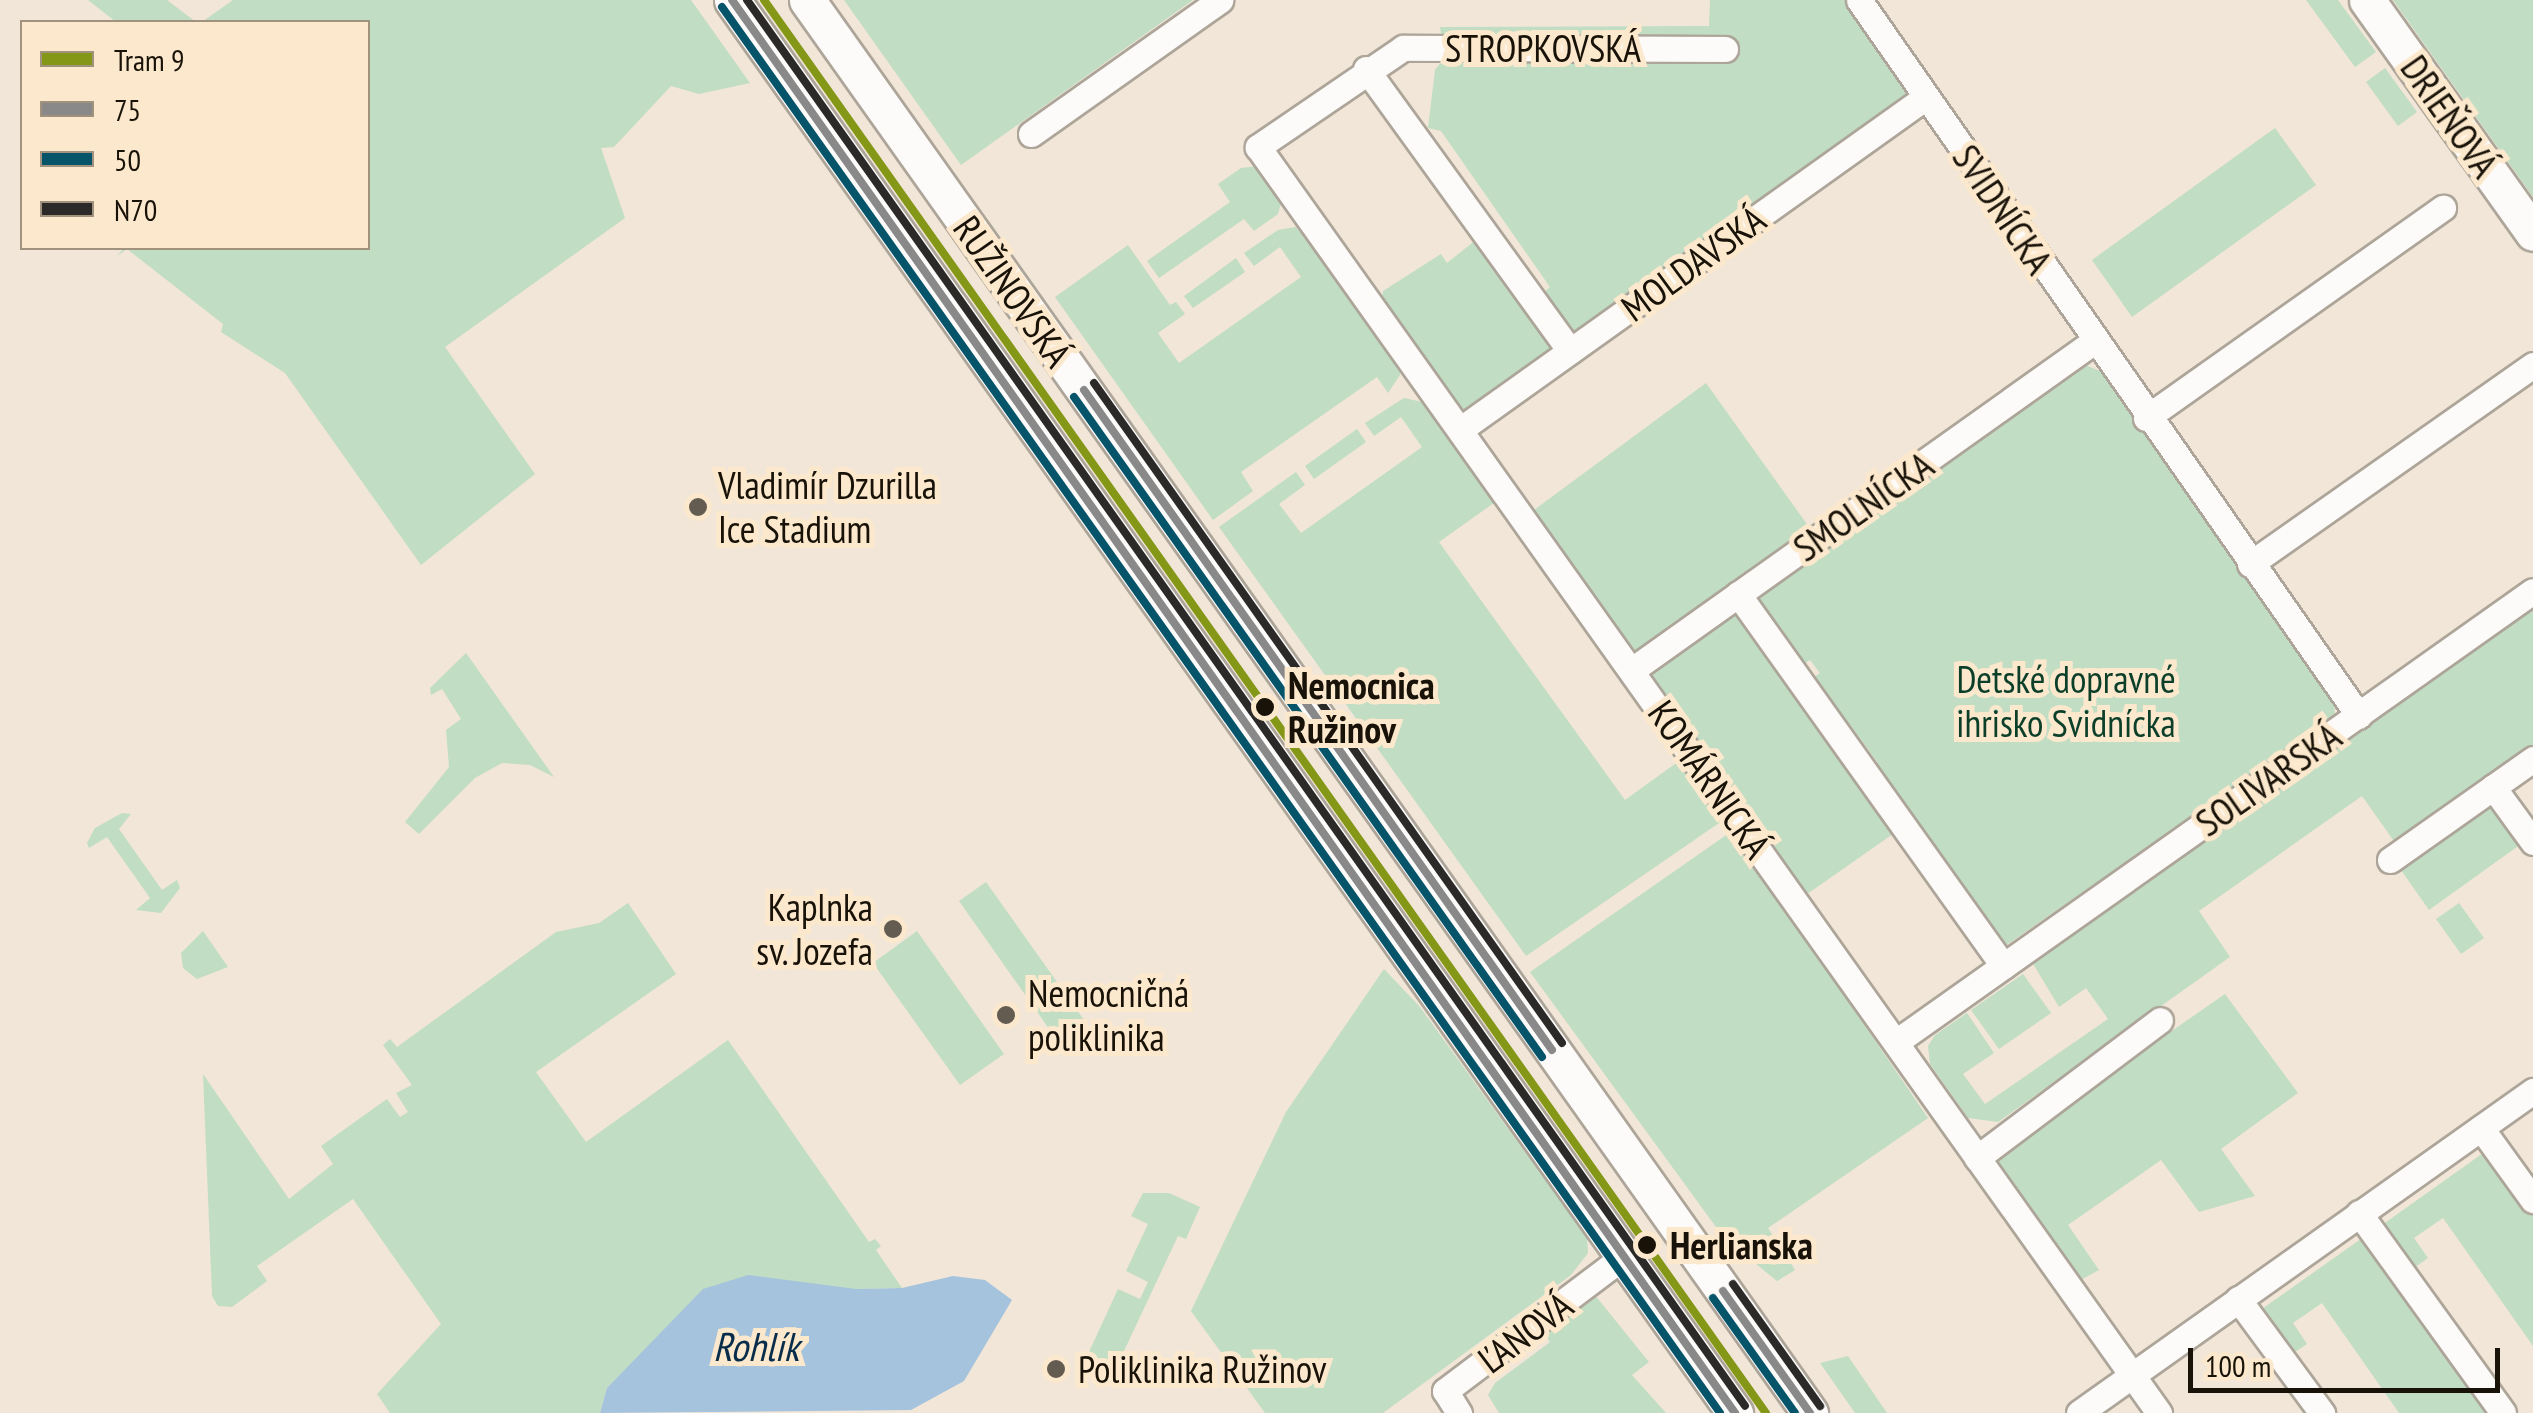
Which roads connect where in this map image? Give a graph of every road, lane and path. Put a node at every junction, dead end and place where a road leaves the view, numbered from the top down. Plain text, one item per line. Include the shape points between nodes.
1 (732, 0) edge
2 (807, 0) edge
3 (1220, 0) edge
4 (1859, 0) edge
5 (2368, 0) edge
6 (1725, 49) dead end
7 (1366, 69) junction
8 (1926, 96) junction
9 (1031, 134) dead end
10 (1258, 147) joint
11 (2443, 208) dead end
12 (2533, 233) edge
13 (2093, 342) junction
14 (1570, 351) junction
15 (2533, 364) edge
16 (2146, 418) junction
17 (1461, 430) junction
18 (2250, 564) junction
19 (2533, 592) edge
20 (1738, 594) junction
21 (1632, 670) junction
22 (2353, 719) junction
23 (2533, 759) edge
24 (2494, 787) junction
25 (2533, 842) edge
26 (2390, 860) dead end
27 (2003, 966) junction
28 (2160, 1020) dead end
29 (1896, 1042) junction
30 (2533, 1091) edge
31 (2481, 1128) junction
32 (1977, 1158) junction
33 (2533, 1200) edge
34 (2359, 1214) junction
35 (1624, 1256) junction
36 (2238, 1299) junction
37 (2132, 1375) junction
38 (1459, 1413) edge
39 (1736, 1413) edge
40 (1810, 1413) edge
41 (2079, 1413) edge
42 (2159, 1413) edge
43 (2322, 1413) edge
44 (2503, 1413) edge

1 - 35 street, RUŽINOVSKÁ
2 - 40 street, RUŽINOVSKÁ
3 - 9 street
4 - 8 street, SVIDNÍCKA
5 - 12 street, DRIEŇOVÁ
6 - 7 street, STROPKOVSKÁ via 1404,48
7 - 10 street, STROPKOVSKÁ
7 - 14 street
8 - 13 street, SVIDNÍCKA
8 - 14 street, MOLDAVSKÁ
10 - 17 street, KOMÁRNICKÁ
11 - 16 street
13 - 16 street, SVIDNÍCKA
13 - 20 street, SMOLNÍCKA
14 - 17 street, MOLDAVSKÁ
15 - 18 street
16 - 18 street, SVIDNÍCKA
17 - 21 street, KOMÁRNICKÁ
18 - 22 street, SVIDNÍCKA
19 - 22 street, SOLIVARSKÁ
20 - 21 street, SMOLNÍCKA
20 - 27 street
21 - 29 street, KOMÁRNICKÁ
22 - 27 street, SOLIVARSKÁ
23 - 24 street
24 - 25 street
24 - 26 street
27 - 29 street, SOLIVARSKÁ
28 - 32 street
29 - 32 street, KOMÁRNICKÁ
30 - 31 street
31 - 33 street
31 - 34 street
32 - 37 street, KOMÁRNICKÁ
34 - 36 street
34 - 44 street
35 - 38 street, ĽANOVÁ via 1446,1391
35 - 39 street, RUŽINOVSKÁ
36 - 37 street
36 - 43 street
37 - 41 street
37 - 42 street, KOMÁRNICKÁ

